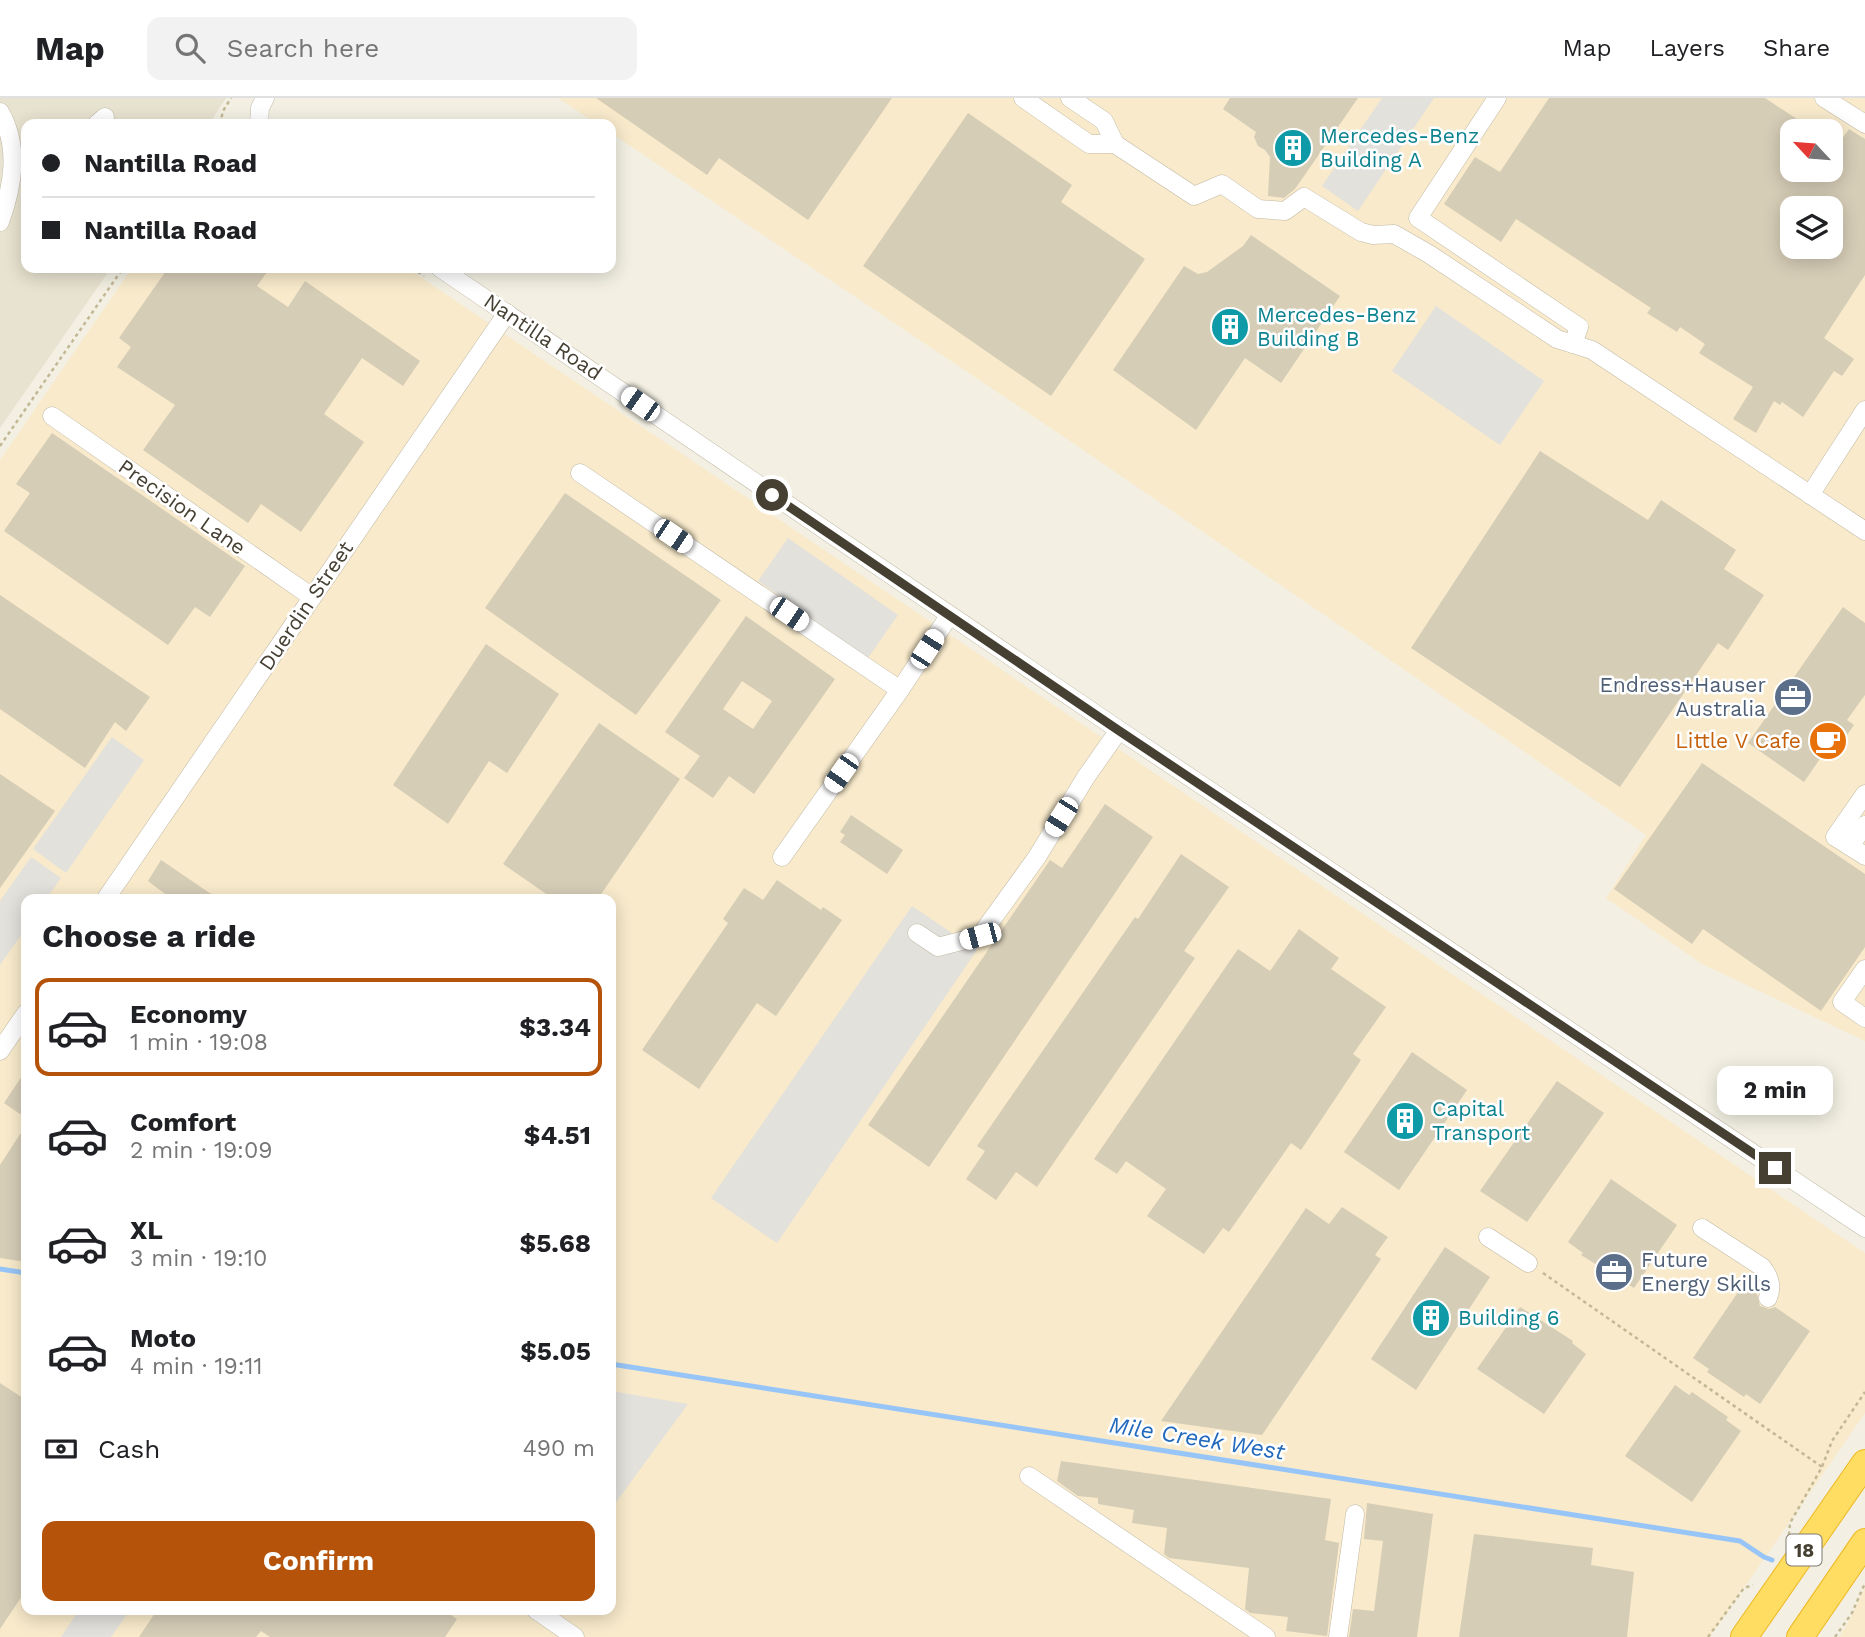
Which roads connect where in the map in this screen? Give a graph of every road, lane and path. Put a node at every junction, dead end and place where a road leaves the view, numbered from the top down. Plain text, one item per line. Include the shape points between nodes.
1 (231, 98) edge
2 (1023, 98) edge
3 (1070, 98) edge
4 (1497, 98) edge
5 (1824, 98) edge
6 (0, 112) edge
7 (221, 119) edge
8 (1861, 121) edge
9 (1115, 144) junction
10 (20, 159) edge
11 (0, 222) edge
12 (120, 273) edge
13 (448, 273) edge
14 (508, 313) junction
15 (1573, 344) junction
16 (1865, 410) edge
17 (52, 416) dead end
18 (0, 446) edge
19 (580, 473) dead end
20 (1810, 495) junction
21 (1865, 531) edge
22 (313, 597) junction
23 (949, 616) junction
24 (900, 690) junction
25 (1118, 730) junction
26 (1865, 794) edge
27 (1865, 825) edge
28 (1857, 851) edge
29 (782, 857) dead end
30 (109, 894) edge
31 (916, 933) dead end
32 (1865, 969) edge
33 (1859, 989) edge
34 (1865, 1018) edge
35 (21, 1020) edge
36 (0, 1051) edge
37 (1702, 1228) dead end
38 (1865, 1228) edge
39 (1488, 1237) dead end
40 (1528, 1263) joint
41 (1768, 1298) dead end
42 (1865, 1392) edge
43 (1865, 1463) edge
44 (1822, 1467) junction
45 (1029, 1476) dead end
46 (1355, 1514) dead end
47 (1789, 1537) dead end
48 (1865, 1542) edge
49 (1757, 1583) dead end
50 (1865, 1583) edge
51 (544, 1615) edge
52 (575, 1637) edge
53 (1266, 1637) edge
54 (1338, 1637) edge
55 (1708, 1637) edge
56 (1744, 1637) edge
57 (1800, 1637) edge
58 (1835, 1637) edge

1 - 7 path
2 - 9 street via 1089,144
3 - 9 street via 1104,121
4 - 15 street via 1418,218 1579,327
5 - 8 street
6 - 10 street
9 - 15 street via 1194,196 1222,184 1258,209 1285,211 1304,197 1361,232 1394,234 1557,339
10 - 11 street
12 - 18 path
13 - 14 street, Nantilla Road
14 - 22 street, Duerdin Street
14 - 23 street, Nantilla Road
15 - 20 street via 1592,350
16 - 20 street
17 - 22 street, Precision Lane
19 - 24 street
20 - 21 street
22 - 30 street, Duerdin Street
23 - 24 street
23 - 25 street, Nantilla Road
24 - 29 street
25 - 31 street via 980,936 938,947
25 - 38 street, Nantilla Road
26 - 28 street via 1835,837
27 - 28 street
32 - 33 street
33 - 34 street via 1842,1002
35 - 36 street
37 - 41 street via 1762,1267 1771,1284
39 - 40 street
40 - 44 path
42 - 44 path via 1832,1441
43 - 56 highway, 18
44 - 47 path via 1790,1523
45 - 53 street
46 - 54 street
48 - 57 highway, 18
49 - 55 path via 1744,1588
50 - 58 path
51 - 52 street

